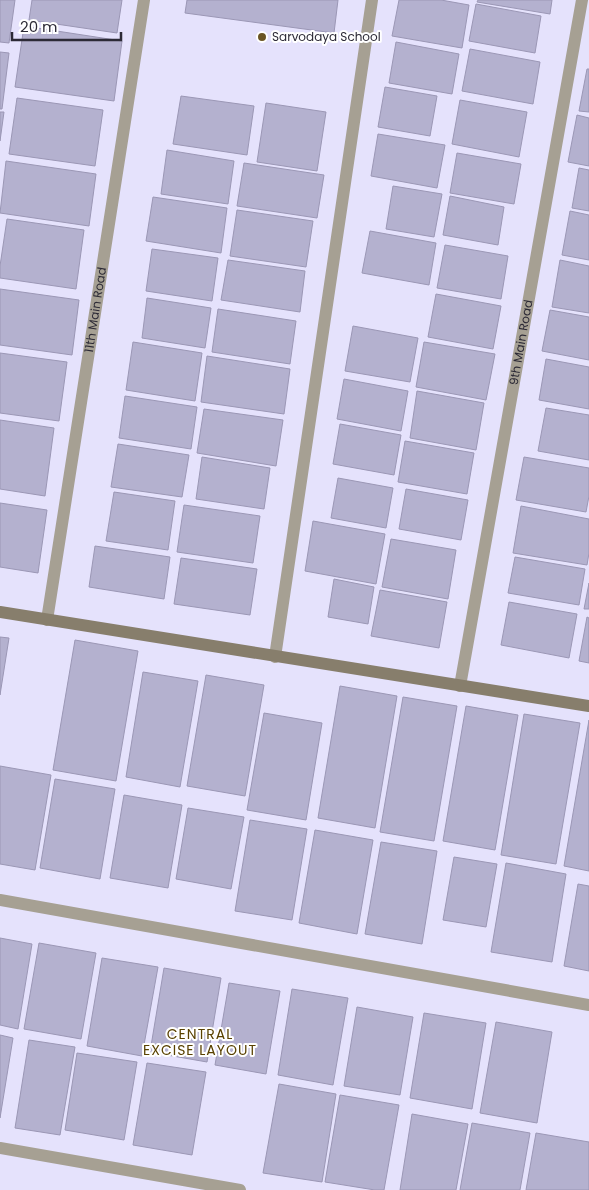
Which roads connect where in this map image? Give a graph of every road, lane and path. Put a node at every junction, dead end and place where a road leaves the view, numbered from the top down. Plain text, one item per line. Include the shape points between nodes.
1 (144, 0) edge
2 (372, 0) edge
3 (582, 0) edge
4 (0, 612) edge
5 (48, 620) junction
6 (276, 657) junction
7 (460, 686) junction
8 (589, 706) edge
9 (0, 900) edge
10 (589, 1006) edge
11 (0, 1148) edge
12 (240, 1190) edge

1 - 5 street, 11th Main Road
2 - 6 street
3 - 7 street, 9th Main Road
4 - 5 street
5 - 6 street
6 - 7 street
7 - 8 street
9 - 10 street
11 - 12 street

